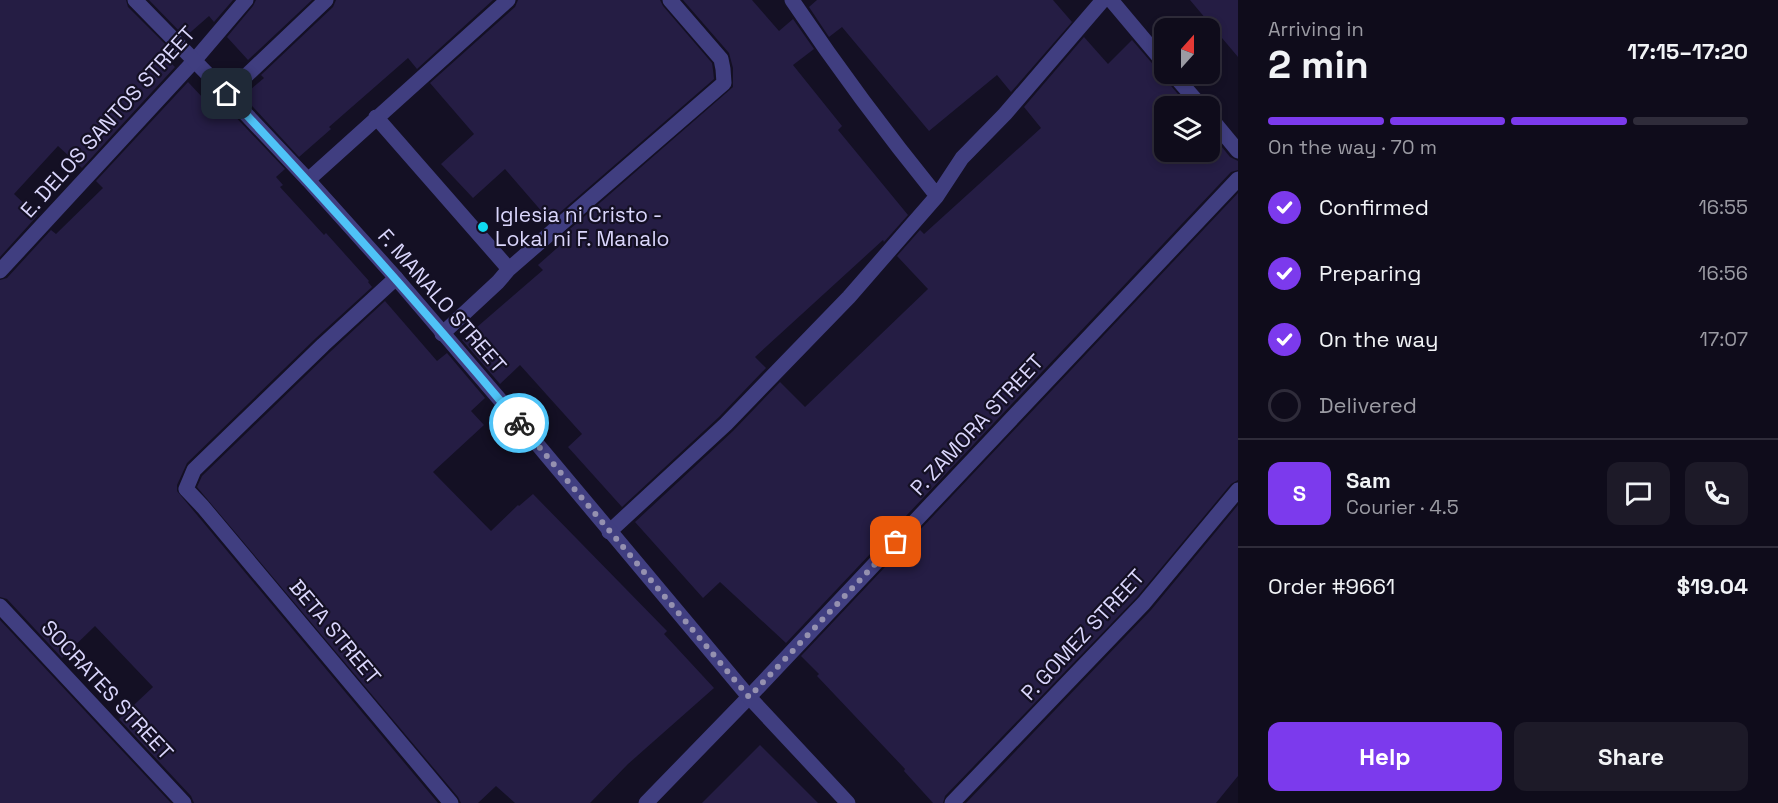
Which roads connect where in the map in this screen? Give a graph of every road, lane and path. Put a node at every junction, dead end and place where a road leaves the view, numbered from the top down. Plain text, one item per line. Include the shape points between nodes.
1 (135, 0) edge
2 (246, 0) edge
3 (326, 0) edge
4 (508, 0) edge
5 (670, 0) edge
6 (792, 0) edge
7 (1102, 0) edge
8 (1111, 0) edge
9 (1154, 51) edge
10 (194, 61) junction
11 (1182, 84) edge
12 (227, 94) junction
13 (1192, 96) edge
14 (376, 117) junction
15 (1220, 129) edge
16 (1238, 151) edge
17 (1238, 179) edge
18 (308, 180) junction
19 (937, 196) junction
20 (509, 269) junction
21 (0, 271) edge
22 (396, 278) junction
23 (442, 334) junction
24 (1238, 490) edge
25 (609, 532) junction
26 (0, 606) edge
27 (749, 697) junction
28 (184, 803) edge
29 (451, 803) edge
30 (646, 803) edge
31 (848, 803) edge
32 (952, 803) edge

1 - 10 street, F. MANALO STREET
2 - 10 street, E. DELOS SANTOS STREET
3 - 12 street
4 - 14 street
5 - 20 street via 721,59 723,83
6 - 19 street
7 - 19 street via 1005,114 962,158
8 - 9 street
10 - 12 street, F. MANALO STREET
10 - 21 street, E. DELOS SANTOS STREET
11 - 13 street
12 - 18 street, F. MANALO STREET
14 - 18 street
14 - 20 street
15 - 16 street
17 - 27 street, P. ZAMORA STREET
18 - 22 street, F. MANALO STREET
19 - 25 street via 849,297 726,424
20 - 23 street
22 - 23 street, F. MANALO STREET
22 - 29 street, BETA STREET via 194,470 186,489
23 - 25 street, F. MANALO STREET
24 - 32 street, P. GOMEZ STREET via 1144,603
25 - 27 street, F. MANALO STREET
26 - 28 street, SOCRATES STREET
27 - 30 street, P. ZAMORA STREET
27 - 31 street, F. MANALO STREET

